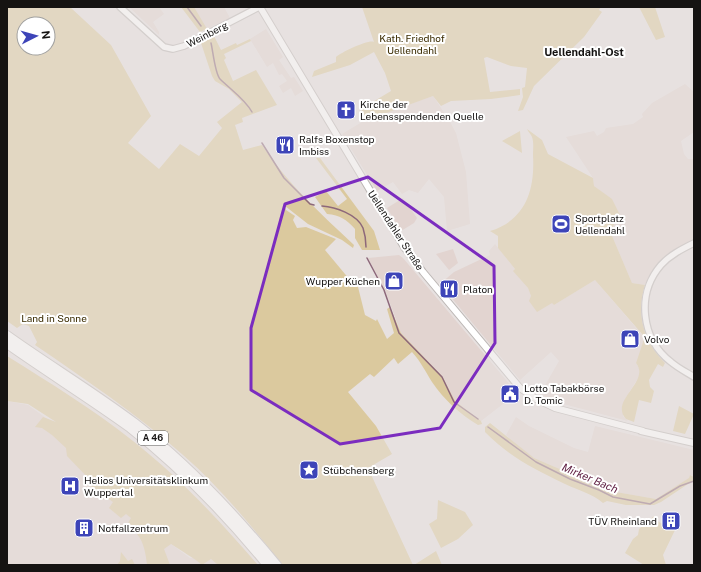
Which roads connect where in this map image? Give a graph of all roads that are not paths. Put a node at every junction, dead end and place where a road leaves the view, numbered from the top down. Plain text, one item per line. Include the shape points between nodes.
1 (120, 7) edge
2 (259, 7) edge
3 (694, 243) edge
4 (7, 335) edge
5 (7, 344) edge
6 (694, 377) edge
7 (694, 443) edge
8 (267, 565) edge
9 (277, 565) edge

1 - 2 street, Weinberg via 164,47 173,49 184,46
2 - 7 main road, Uellendahler Straße via 404,247 514,382 548,406
3 - 6 street via 670,257 656,272 647,292 645,308 648,328 660,351 670,362
4 - 9 highway, A 46 via 89,390 155,440 215,494
5 - 8 highway, A 46 via 86,397 152,446 209,500

